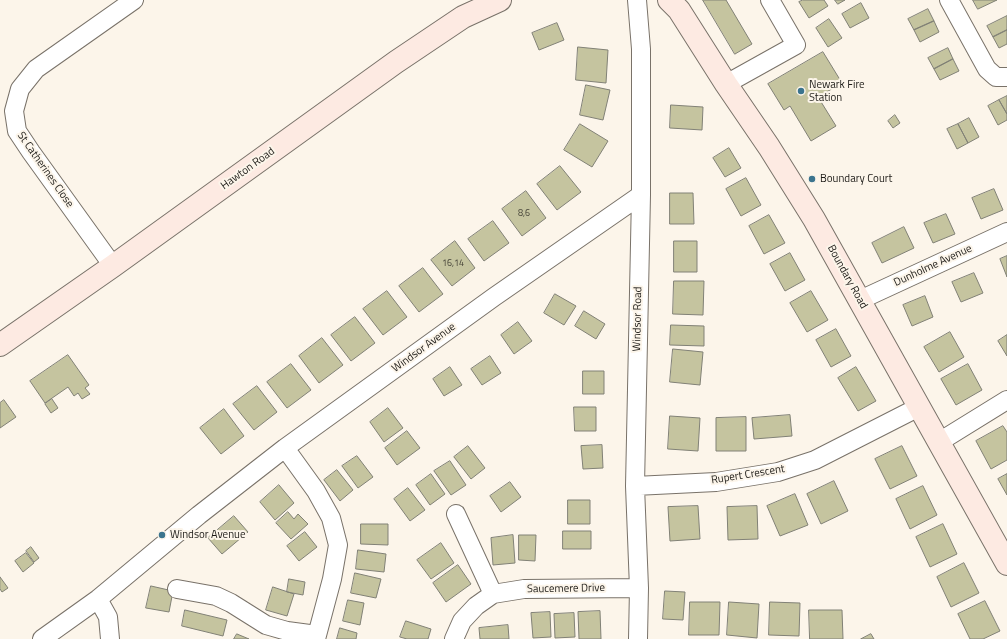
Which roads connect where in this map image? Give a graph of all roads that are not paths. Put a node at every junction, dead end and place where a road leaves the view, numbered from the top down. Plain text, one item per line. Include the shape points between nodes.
1 (134, 0) edge
2 (500, 0) edge
3 (637, 0) edge
4 (669, 0) edge
5 (770, 0) edge
6 (949, 0) edge
7 (1007, 77) edge
8 (726, 84) junction
9 (641, 195) junction
10 (1007, 232) edge
11 (113, 266) junction
12 (860, 300) junction
13 (0, 345) edge
14 (1007, 400) edge
15 (918, 407) junction
16 (939, 442) junction
17 (284, 448) junction
18 (635, 486) junction
19 (456, 514) dead end
20 (1007, 564) edge
21 (639, 588) junction
22 (177, 589) dead end
23 (493, 594) junction
24 (98, 599) junction
25 (316, 637) edge
26 (42, 639) edge
27 (110, 639) edge
28 (454, 639) edge
29 (638, 639) edge

1 - 11 street, St Catherines Close via 36,69 20,89 14,111 17,131
2 - 11 street, Hawton Road via 463,17 396,62
3 - 9 street, Windsor Road via 641,49
4 - 8 street, Boundary Road via 679,10
5 - 8 street via 796,45
6 - 7 street via 988,69 996,77
8 - 12 street, Boundary Road via 814,219
9 - 17 street, Windsor Avenue
9 - 18 street, Windsor Road
10 - 12 street, Dunholme Avenue
11 - 13 street, Hawton Road
12 - 15 street, Boundary Road
14 - 16 street
15 - 16 street, Boundary Road
15 - 18 street, Rupert Crescent via 815,460 778,472 716,482
16 - 20 street, Boundary Road
17 - 24 street, Windsor Avenue
17 - 25 street via 316,490 331,518 338,545
18 - 21 street, Windsor Road
19 - 23 street
21 - 23 street, Saucemere Drive via 524,589
21 - 29 street, Windsor Road
22 - 25 street via 221,598 266,625
23 - 28 street, Saucemere Drive via 476,606 462,621
24 - 26 street, Windsor Avenue
24 - 27 street via 108,617

